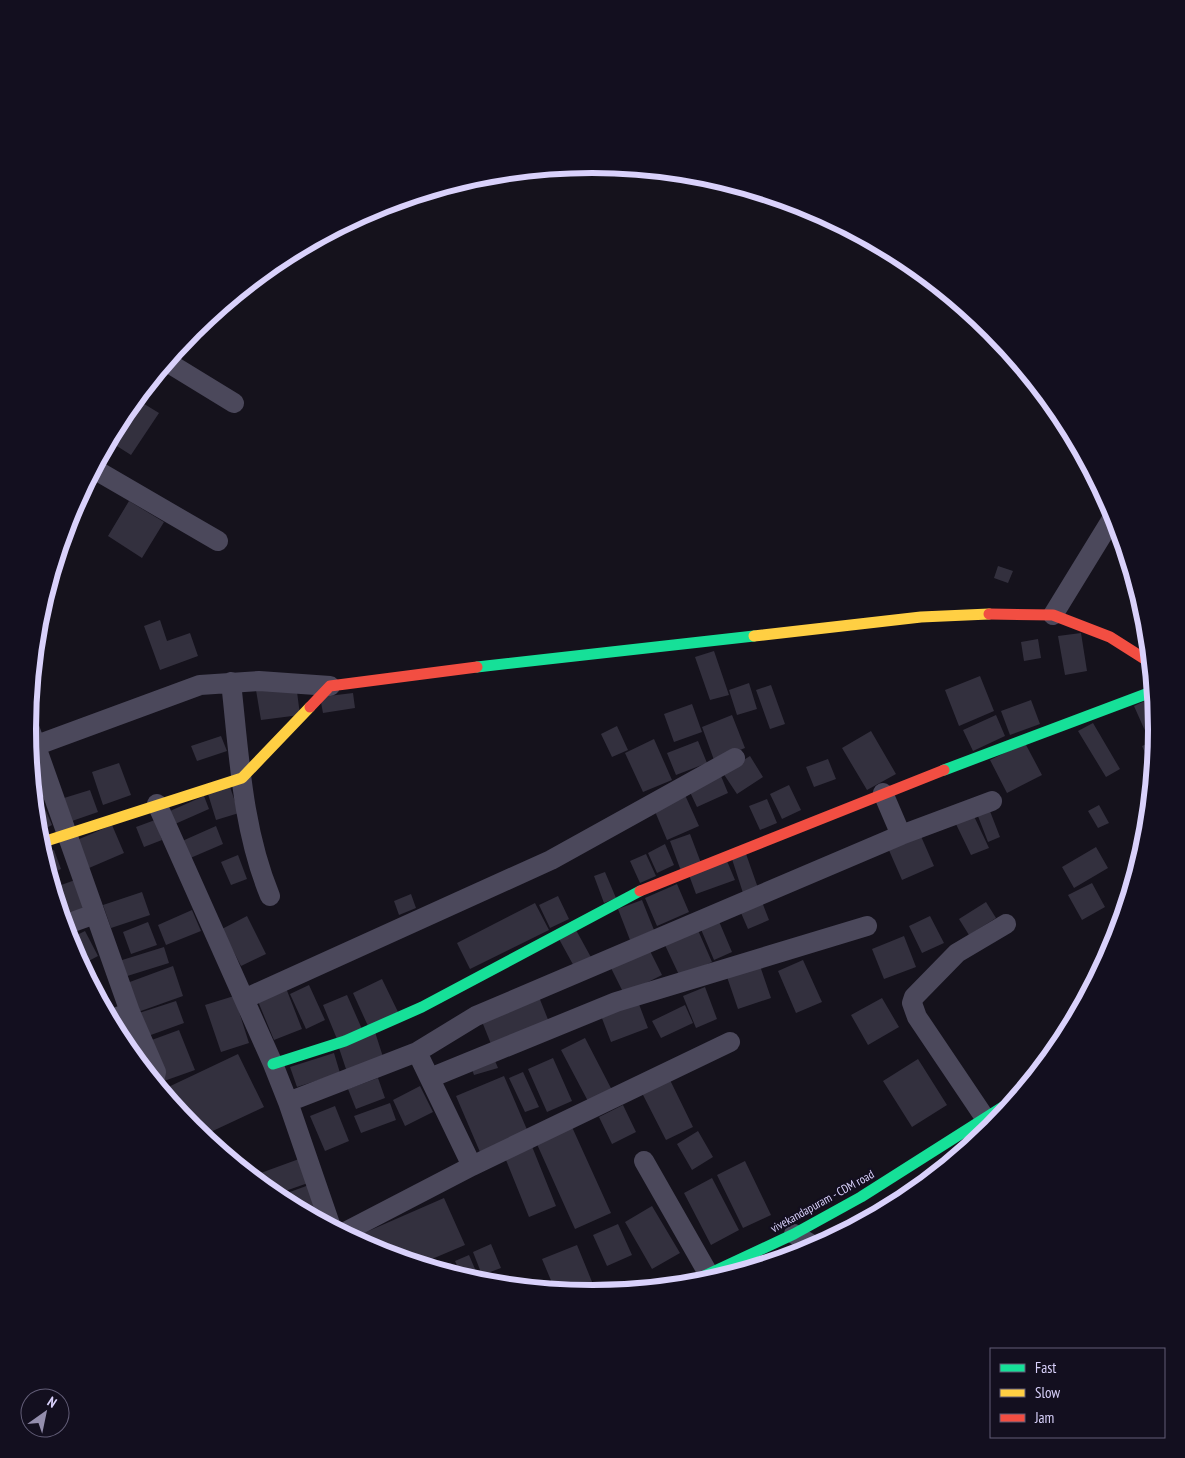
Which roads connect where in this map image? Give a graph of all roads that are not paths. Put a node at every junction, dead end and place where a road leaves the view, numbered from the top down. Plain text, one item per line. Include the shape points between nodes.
1 (172, 365) edge
2 (234, 403) dead end
3 (100, 472) edge
4 (1109, 524) edge
5 (218, 541) dead end
6 (1054, 614) junction
7 (1144, 659) edge
8 (231, 682) junction
9 (330, 686) junction
10 (1148, 693) edge
11 (36, 745) edge
12 (735, 758) dead end
13 (37, 759) edge
14 (242, 778) junction
15 (884, 793) junction
16 (992, 801) dead end
17 (157, 804) junction
18 (67, 834) junction
19 (901, 835) junction
20 (48, 840) edge
21 (270, 896) dead end
22 (94, 914) junction
23 (71, 922) edge
24 (1006, 924) dead end
25 (867, 926) dead end
26 (244, 999) junction
27 (130, 1012) junction
28 (117, 1017) edge
29 (730, 1042) dead end
30 (417, 1052) junction
31 (273, 1064) junction
32 (156, 1074) edge
33 (430, 1078) junction
34 (288, 1102) junction
35 (997, 1110) edge
36 (985, 1118) junction
37 (644, 1161) dead end
38 (472, 1166) junction
39 (328, 1218) edge
40 (350, 1230) edge
41 (794, 1234) junction
42 (807, 1242) edge
43 (714, 1272) edge
44 (708, 1273) edge

1 - 2 street
3 - 5 street
4 - 6 street
6 - 7 street via 1110,637
6 - 9 street via 1017,612 921,617
8 - 9 street
8 - 11 street via 200,685
8 - 14 street
9 - 14 street
10 - 15 street
12 - 26 street via 551,860
13 - 18 street
14 - 17 street
14 - 21 street via 257,866
15 - 19 street
15 - 31 street via 635,893 422,1007 344,1041
16 - 19 street
17 - 18 street
17 - 26 street
18 - 20 street
18 - 22 street
19 - 30 street via 476,1016
22 - 23 street
22 - 27 street
24 - 36 street via 957,953 914,997 912,1003 913,1011
25 - 33 street via 616,1002
26 - 31 street
27 - 28 street
27 - 32 street
29 - 38 street
30 - 33 street
30 - 34 street
31 - 34 street
33 - 38 street
34 - 39 street
35 - 36 street, vivekandapuram - CDM road
36 - 41 street, vivekandapuram - CDM road via 861,1197
37 - 44 street
38 - 40 street
41 - 42 street
41 - 43 street, vivekandapuram - CDM road

